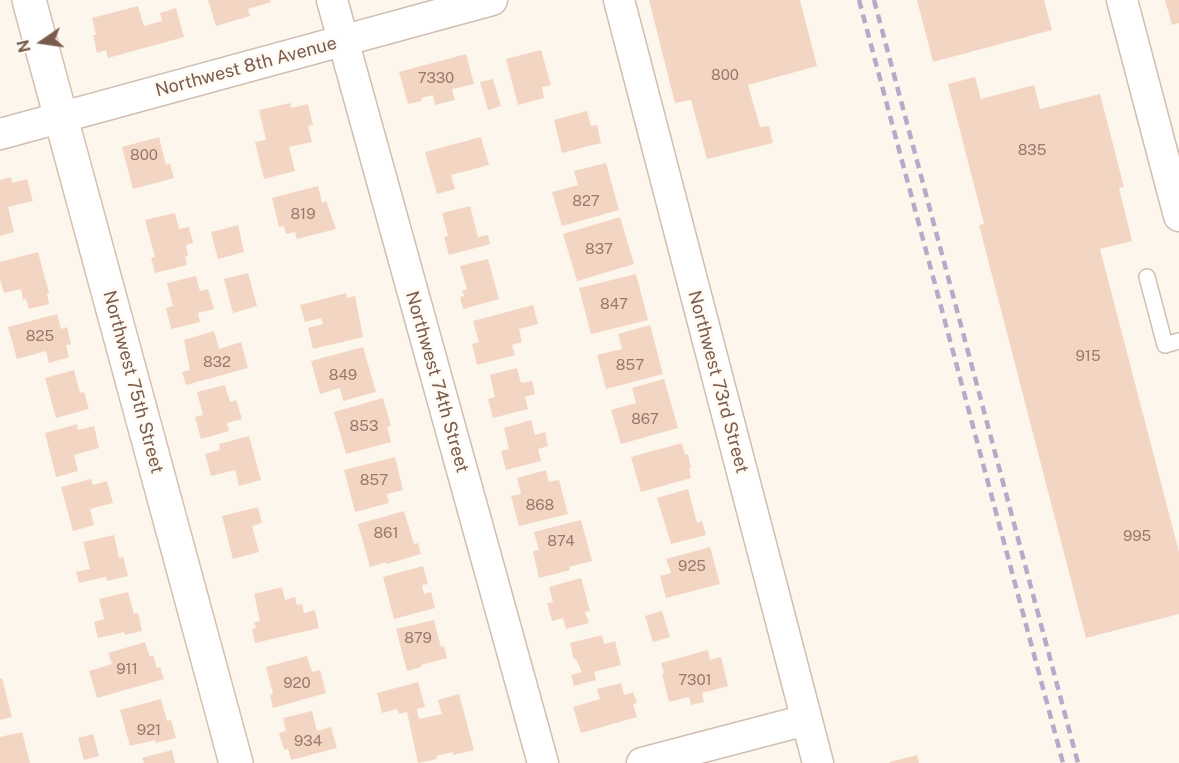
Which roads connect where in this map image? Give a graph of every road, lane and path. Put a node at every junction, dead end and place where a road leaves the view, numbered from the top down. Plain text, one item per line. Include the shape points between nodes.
1 (29, 0) edge
2 (332, 0) edge
3 (492, 0) edge
4 (619, 0) edge
5 (1122, 0) edge
6 (343, 41) junction
7 (61, 118) junction
8 (0, 134) edge
9 (1179, 216) edge
10 (1147, 277) dead end
11 (1179, 341) edge
12 (806, 720) junction
13 (236, 763) edge
14 (543, 763) edge
15 (642, 763) edge
16 (818, 763) edge

1 - 7 street, Northwest 75th Street
2 - 6 street, Northwest 74th Street
3 - 6 street, Northwest 8th Avenue
4 - 12 street, Northwest 73rd Street
5 - 9 street
6 - 7 street, Northwest 8th Avenue
6 - 14 street, Northwest 74th Street
7 - 8 street, Northwest 8th Avenue
7 - 13 street, Northwest 75th Street
10 - 11 lane via 1165,345
12 - 15 street
12 - 16 street, Northwest 73rd Street

